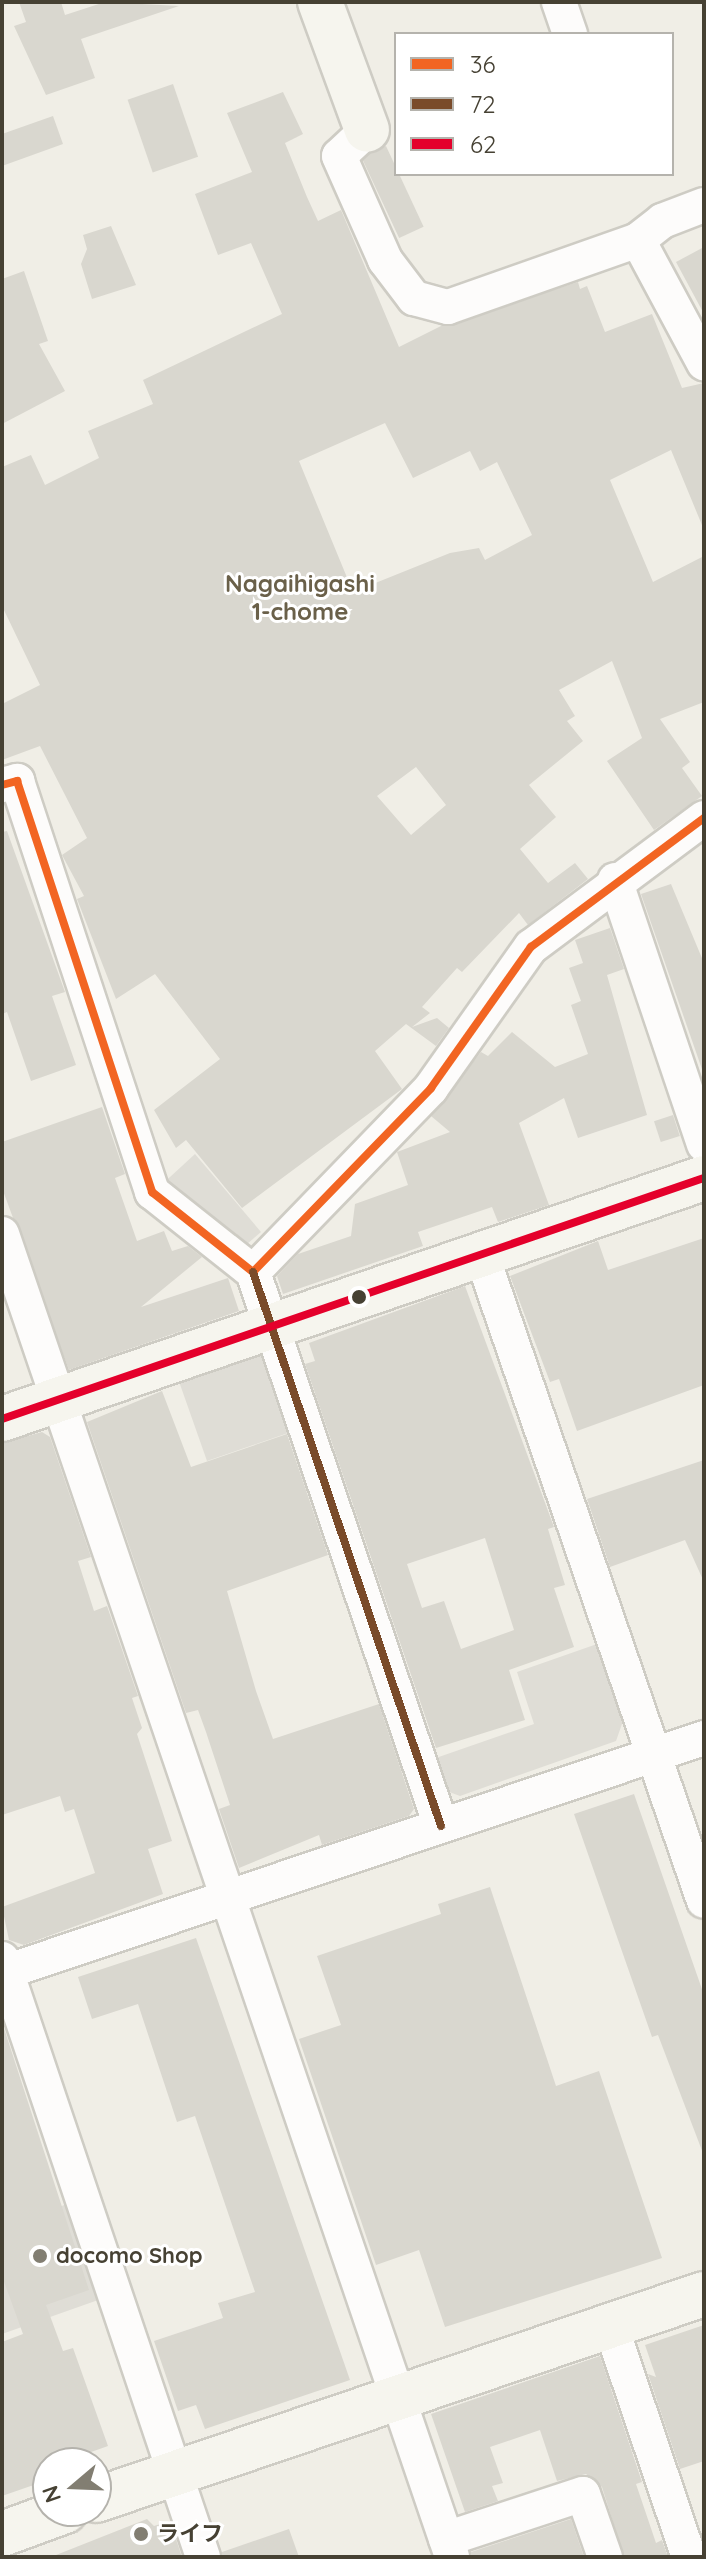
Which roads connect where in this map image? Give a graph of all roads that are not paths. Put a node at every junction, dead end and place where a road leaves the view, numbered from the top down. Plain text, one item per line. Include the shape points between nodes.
1 (320, 2) edge
2 (559, 2) edge
3 (569, 32) edge
4 (367, 130) joint
5 (704, 205) edge
6 (638, 240) junction
7 (704, 363) edge
8 (2, 785) edge
9 (704, 818) edge
10 (615, 880) junction
11 (704, 1144) edge
12 (704, 1178) edge
13 (2, 1234) edge
14 (481, 1253) junction
15 (253, 1272) junction
16 (271, 1326) junction
17 (59, 1400) junction
18 (2, 1419) edge
19 (704, 1738) edge
20 (655, 1754) junction
21 (441, 1826) junction
22 (226, 1896) junction
23 (704, 1901) edge
24 (3, 1968) edge
25 (704, 2294) edge
26 (611, 2327) junction
27 (395, 2400) junction
28 (173, 2472) junction
29 (112, 2494) edge
30 (32, 2523) edge
31 (2, 2534) edge
32 (449, 2548) edge
33 (203, 2557) edge
34 (605, 2557) edge
35 (689, 2557) edge

1 - 4 street
2 - 3 street
4 - 6 street via 339,156 385,260 414,298 448,307
5 - 6 street via 662,221
6 - 7 street
8 - 15 street via 17,781 152,1192
9 - 10 street
10 - 11 street
10 - 15 street via 531,947 431,1088
12 - 14 street
13 - 17 street
14 - 16 street
14 - 20 street
15 - 16 street
16 - 17 street
16 - 21 street
17 - 18 street
17 - 22 street
19 - 20 street
20 - 21 street
20 - 23 street
21 - 22 street
22 - 24 street
22 - 27 street
24 - 28 street
25 - 26 street
26 - 27 street
26 - 35 street
27 - 28 street
27 - 32 street
28 - 29 street
28 - 33 street
30 - 31 street
32 - 34 street via 583,2494

